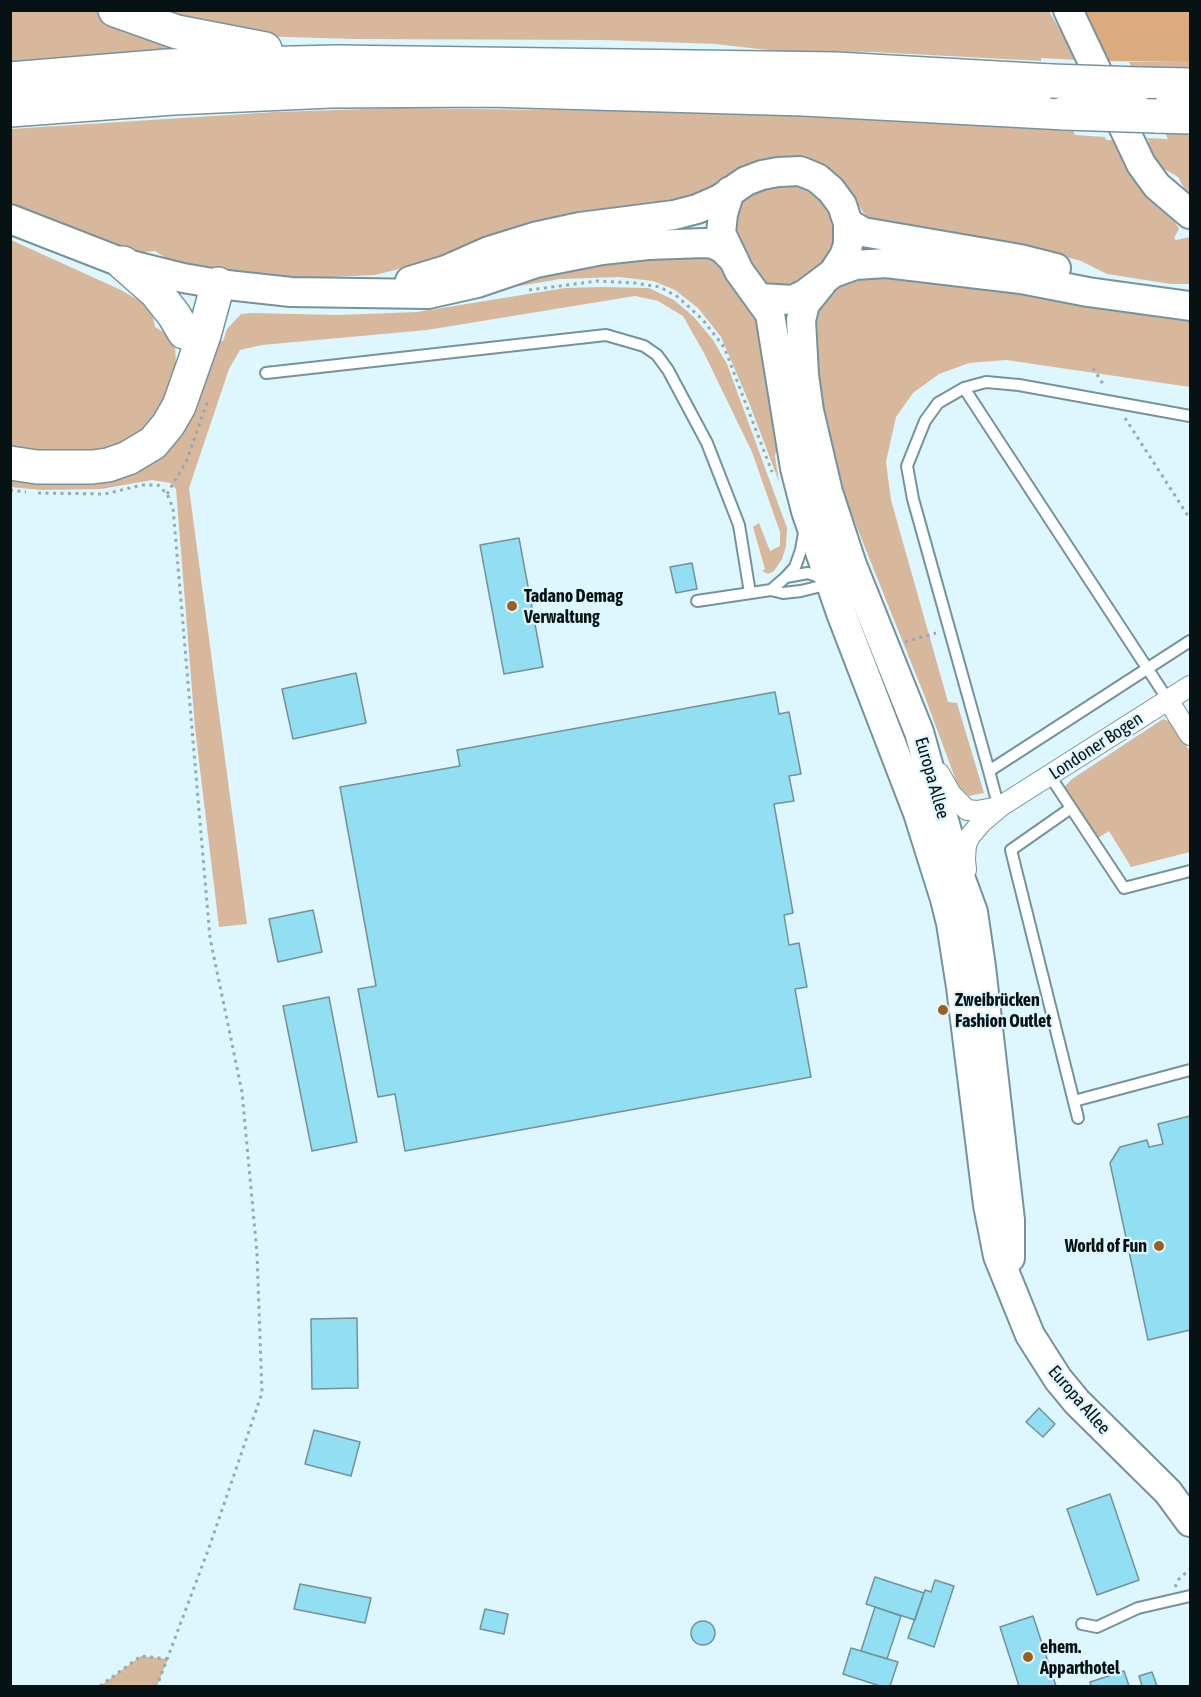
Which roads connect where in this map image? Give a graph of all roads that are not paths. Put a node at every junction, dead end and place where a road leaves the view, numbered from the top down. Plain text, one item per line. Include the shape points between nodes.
1 (115, 10) edge
2 (1068, 10) edge
3 (337, 62) junction
4 (10, 79) edge
5 (1191, 85) edge
6 (10, 110) edge
7 (1191, 117) edge
8 (730, 191) junction
9 (1191, 214) edge
10 (10, 219) edge
11 (848, 223) junction
12 (734, 260) junction
13 (123, 263) junction
14 (828, 278) junction
15 (218, 284) junction
16 (361, 292) junction
17 (1191, 296) edge
18 (760, 298) junction
19 (1191, 306) edge
20 (184, 332) junction
21 (266, 373) dead end
22 (963, 388) junction
23 (182, 395) junction
24 (1191, 416) edge
25 (10, 464) edge
26 (806, 511) junction
27 (852, 565) junction
28 (786, 578) junction
29 (831, 583) junction
30 (771, 590) junction
31 (750, 593) junction
32 (698, 601) dead end
33 (870, 608) junction
34 (1191, 641) edge
35 (1147, 669) junction
36 (1191, 686) edge
37 (1168, 700) junction
38 (919, 732) junction
39 (1191, 735) edge
40 (989, 771) junction
41 (1050, 776) junction
42 (1001, 806) junction
43 (1071, 808) junction
44 (1191, 872) edge
45 (973, 912) junction
46 (1191, 1070) edge
47 (1074, 1101) junction
48 (1078, 1118) dead end
49 (1012, 1292) junction
50 (1168, 1492) junction
51 (1191, 1509) edge
52 (1191, 1522) edge
53 (1191, 1596) edge
54 (1082, 1624) dead end

1 - 3 highway via 204,39
2 - 9 main road via 1141,164 1157,186
3 - 4 highway via 167,66
3 - 5 highway, bridge via 836,69
6 - 7 highway, bridge via 309,92 488,90 804,99
8 - 11 main road via 762,175 800,171 831,190
8 - 12 main road via 721,233
8 - 16 main road via 691,211 534,237 431,275
10 - 13 main road
11 - 14 main road via 844,256
11 - 17 main road via 863,232 1020,259 1133,287
12 - 16 main road via 714,244 648,245 536,263 446,291
12 - 18 main road
13 - 15 main road
13 - 20 highway via 156,292
14 - 18 main road via 793,300
14 - 19 main road via 855,265 886,263 1021,279
14 - 27 main road, Europa Allee via 803,310 804,375 823,473
15 - 16 main road via 291,292
15 - 20 highway via 193,299
15 - 23 highway
18 - 26 main road, Europa Allee via 770,314
20 - 23 highway
21 - 31 lane via 606,335 644,346 668,370 707,443 739,525
22 - 24 lane via 986,382 1005,383
22 - 35 lane
22 - 40 lane via 938,403 925,421 908,466 913,499
23 - 25 highway via 160,435 128,458 108,465 68,468
26 - 28 lane via 801,550
26 - 29 main road, Europa Allee
27 - 29 lane
27 - 33 main road, Europa Allee
28 - 29 lane via 808,573
28 - 30 lane
29 - 30 lane via 801,591
29 - 33 lane
29 - 49 main road, Europa Allee via 918,813 945,899 961,987 991,1227
30 - 31 lane
31 - 32 lane
33 - 38 main road, Europa Allee
34 - 35 lane
35 - 37 lane
35 - 40 lane
36 - 37 street, Londoner Bogen
37 - 39 street
37 - 41 street, Londoner Bogen
38 - 42 street, Londoner Bogen via 947,789 959,804 972,811
38 - 45 main road, Europa Allee
40 - 42 lane
41 - 42 street, Londoner Bogen
41 - 43 lane
42 - 45 street, Londoner Bogen via 976,828 966,845 964,859
43 - 44 lane via 1124,888
43 - 47 lane via 1011,850
45 - 49 main road, Europa Allee via 1010,1220
46 - 47 lane
47 - 48 lane
49 - 50 main road, Europa Allee via 1030,1335 1058,1379
50 - 51 main road, Europa Allee
50 - 52 main road, Europa Allee
53 - 54 lane via 1138,1608 1097,1627

